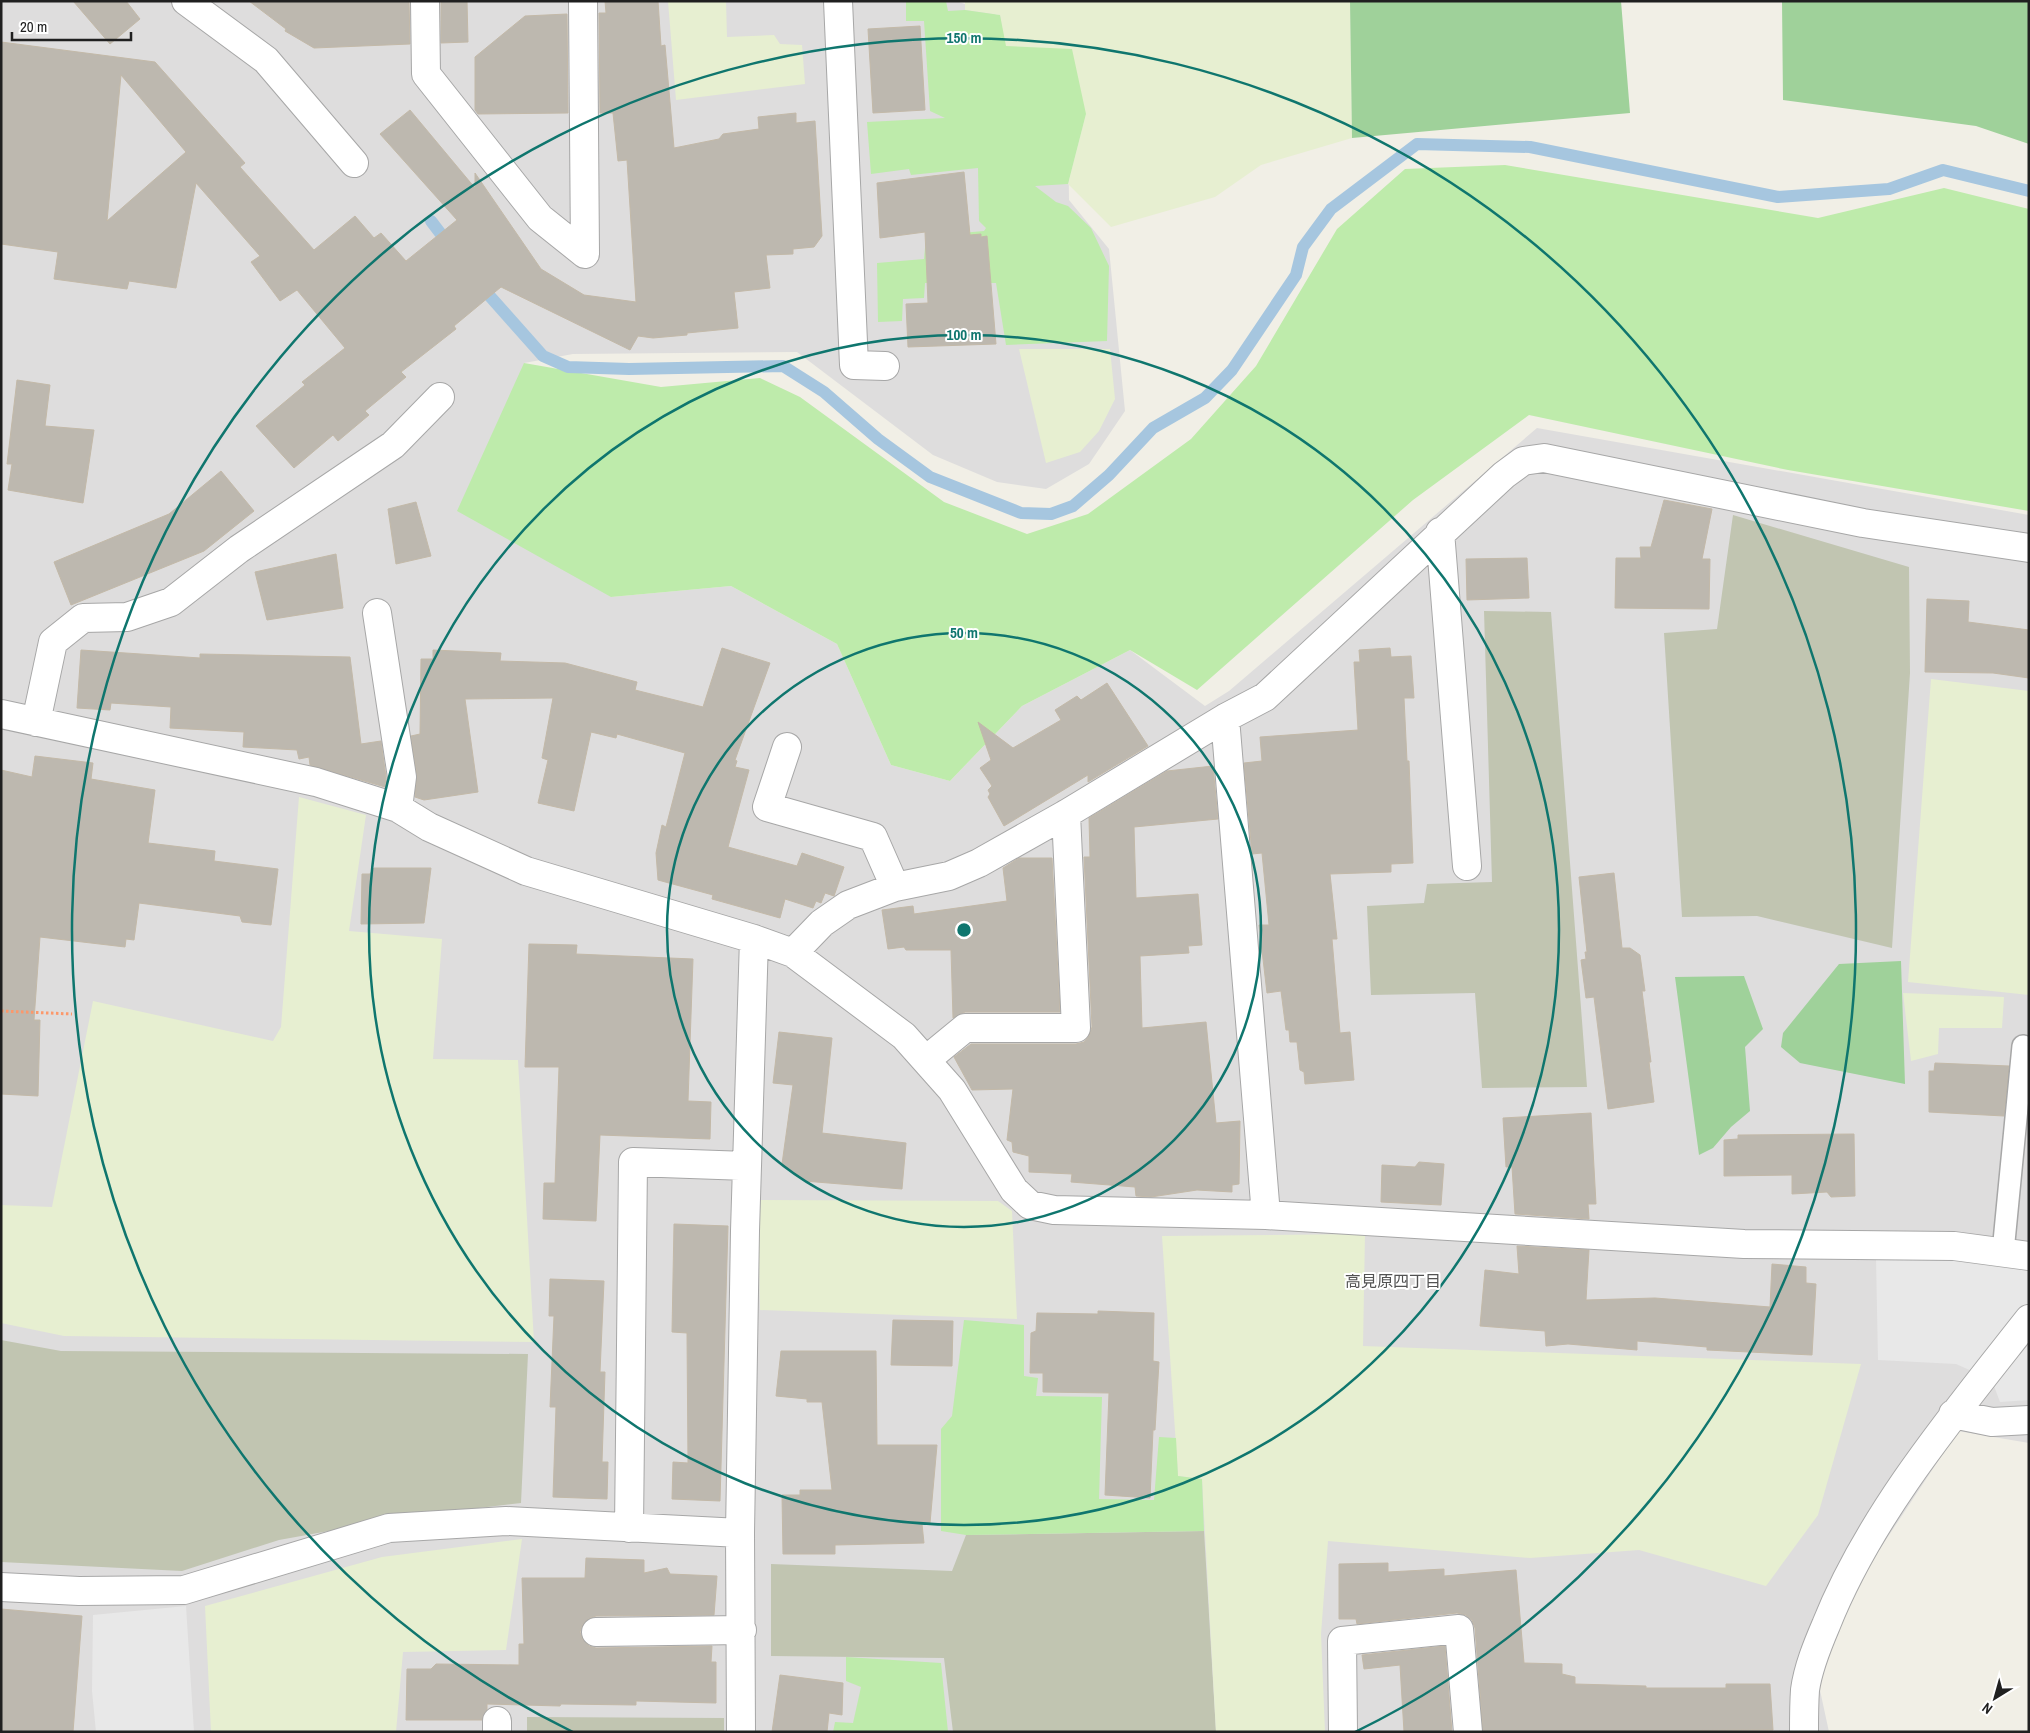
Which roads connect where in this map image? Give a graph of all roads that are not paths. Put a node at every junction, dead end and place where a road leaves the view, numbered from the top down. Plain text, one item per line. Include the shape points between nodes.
1 (186, 1) edge
2 (425, 1) edge
3 (583, 1) edge
4 (838, 1) edge
5 (354, 163) dead end
6 (885, 366) dead end
7 (440, 397) dead end
8 (1440, 532) junction
9 (2029, 548) edge
10 (377, 613) dead end
11 (1, 714) edge
12 (1225, 718) junction
13 (36, 722) junction
14 (787, 747) dead end
15 (398, 808) junction
16 (1066, 814) junction
17 (1467, 866) dead end
18 (895, 888) junction
19 (754, 938) junction
20 (794, 953) junction
21 (2023, 1046) dead end
22 (926, 1060) junction
23 (747, 1166) junction
24 (1266, 1215) junction
25 (2016, 1254) edge
26 (2029, 1319) edge
27 (1953, 1414) junction
28 (2029, 1420) edge
29 (629, 1528) junction
30 (740, 1533) junction
31 (1, 1586) edge
32 (742, 1630) junction
33 (596, 1632) dead end
34 (741, 1732) edge
35 (1343, 1732) edge
36 (1468, 1732) edge
37 (1804, 1732) edge

1 - 5 street via 266,60
2 - 3 street via 426,74 540,218 586,254
4 - 6 street via 854,365
7 - 13 street via 393,445 239,550 171,602 127,616 83,618 53,642
8 - 9 street via 1523,461 1544,458 1863,524
8 - 12 street via 1265,697
8 - 17 street
10 - 15 street via 402,777
11 - 13 street
12 - 16 street
12 - 24 street
13 - 15 street via 316,782
14 - 18 street via 767,807 873,838
15 - 19 street via 429,827 526,871
16 - 18 street via 949,876
16 - 22 street via 1076,1028 965,1028
18 - 20 street via 848,904 822,923
19 - 20 street
19 - 23 street
20 - 22 street via 904,1036
21 - 25 lane
22 - 24 street via 952,1090 1014,1190 1030,1205 1054,1210
23 - 29 street via 632,1162
23 - 30 street
24 - 25 street via 1744,1244 1954,1246
26 - 27 street
27 - 28 street via 1992,1422
27 - 37 street via 1913,1470 1842,1584 1814,1654 1805,1689
29 - 30 street
29 - 31 street via 506,1521 389,1528 184,1590 79,1591
30 - 32 street
32 - 33 street
32 - 34 street
35 - 36 street via 1342,1641 1460,1629

